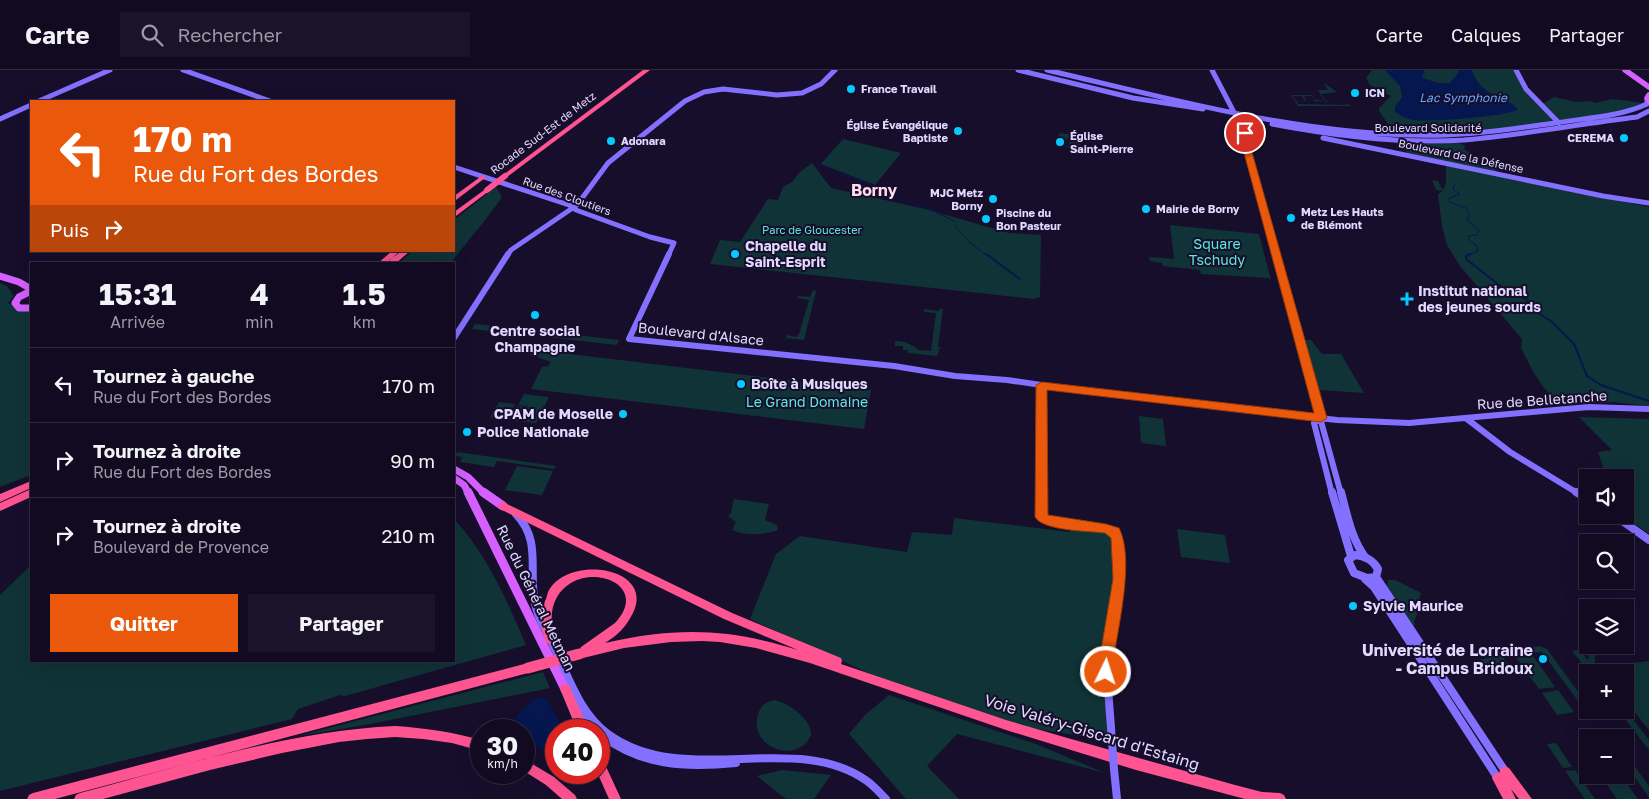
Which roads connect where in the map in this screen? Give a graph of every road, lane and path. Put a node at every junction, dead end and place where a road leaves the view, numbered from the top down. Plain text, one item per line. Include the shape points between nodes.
1 (110, 70) edge
2 (183, 70) edge
3 (648, 70) edge
4 (834, 70) edge
5 (1018, 70) edge
6 (1043, 70) edge
7 (1048, 70) edge
8 (1212, 70) edge
9 (1516, 70) edge
10 (1625, 70) edge
11 (637, 71) edge
12 (1037, 75) junction
13 (1649, 88) edge
14 (1648, 98) edge
15 (41, 100) edge
16 (267, 100) edge
17 (30, 104) edge
18 (1649, 111) edge
19 (1237, 115) junction
20 (0, 119) edge
21 (1556, 122) junction
22 (1269, 124) junction
23 (1563, 126) junction
24 (1376, 137) junction
25 (1435, 161) junction
26 (455, 167) edge
27 (502, 176) junction
28 (483, 177) junction
29 (485, 189) junction
30 (455, 198) edge
31 (1649, 203) edge
32 (455, 208) edge
33 (573, 208) junction
34 (455, 214) edge
35 (674, 243) joint
36 (396, 252) edge
37 (406, 252) edge
38 (383, 262) edge
39 (393, 262) edge
40 (3, 277) edge
41 (30, 290) edge
42 (30, 291) edge
43 (19, 297) junction
44 (30, 308) edge
45 (455, 336) edge
46 (1042, 385) junction
47 (1649, 409) edge
48 (1321, 418) junction
49 (1467, 419) junction
50 (455, 470) edge
51 (455, 479) edge
52 (1330, 485) junction
53 (1340, 486) junction
54 (30, 487) edge
55 (1579, 494) edge
56 (0, 498) edge
57 (0, 505) edge
58 (503, 506) junction
59 (1627, 524) edge
60 (1649, 540) edge
61 (1351, 556) junction
62 (1365, 557) junction
63 (1376, 577) junction
64 (1365, 579) junction
65 (550, 639) junction
66 (579, 654) junction
67 (565, 690) junction
68 (908, 691) junction
69 (578, 719) edge
70 (587, 719) edge
71 (610, 742) edge
72 (470, 743) edge
73 (774, 759) junction
74 (535, 772) edge
75 (1501, 775) junction
76 (608, 784) edge
77 (1263, 798) edge
78 (33, 799) edge
79 (80, 799) edge
80 (571, 799) edge
81 (615, 799) edge
82 (886, 799) edge
83 (1117, 799) edge
84 (1280, 799) edge
85 (1512, 799) edge
86 (1524, 799) edge

1 - 15 street
2 - 16 street
3 - 27 highway, Rocade Sud-Est de Metz
4 - 33 street via 821,84 802,93 776,95 723,89 692,96 614,158
5 - 12 street, Boulevard Solidarité
6 - 12 street
7 - 12 street
7 - 19 street, Boulevard Solidarité
8 - 19 street
9 - 21 street via 1526,89
10 - 13 main road
11 - 27 highway, Rocade Sud-Est de Metz
12 - 19 street, Boulevard Solidarité via 1110,94
14 - 21 street, Boulevard Solidarité via 1647,104 1638,109
17 - 20 street
18 - 23 street, Boulevard Solidarité via 1637,116
19 - 22 street, Boulevard Solidarité
19 - 24 street, Boulevard Solidarité via 1362,132
19 - 48 street via 1245,133 1243,136
21 - 23 street
21 - 24 street, Boulevard Solidarité via 1464,134
22 - 24 street, Boulevard Solidarité via 1317,133
22 - 25 street, Boulevard de la Défense
23 - 24 street, Boulevard Solidarité via 1473,139
24 - 25 street via 1386,148
25 - 31 street, Boulevard de la Défense
26 - 28 street, Rue des Cloutiers
27 - 29 highway, Rocade Sud-Est de Metz, bridge
28 - 30 highway
28 - 33 street, Rue des Cloutiers
29 - 32 highway, Rocade Sud-Est de Metz
29 - 34 highway, Rocade Sud-Est de Metz
33 - 35 street, Rue des Cloutiers
33 - 45 street via 511,250
35 - 46 street, Boulevard d'Alsace via 629,339
36 - 38 highway
37 - 39 highway
40 - 41 main road
40 - 43 main road via 15,285
42 - 43 main road
43 - 44 main road via 16,307
46 - 48 street, Boulevard d'Alsace
46 - 83 street, bridge via 1042,517 1047,521 1106,529 1114,532 1117,538 1119,579 1106,662
47 - 49 street, Rue de Belletanche via 1589,407
48 - 49 street, Rue de Belletanche via 1393,423
48 - 52 street via 1314,423
48 - 53 street
49 - 55 street via 1520,459
50 - 58 main road, Rue du Général Metman
51 - 67 main road, Rue du Général Metman via 470,495
52 - 53 street
52 - 61 street
53 - 62 street via 1351,530
54 - 56 highway
54 - 57 highway
58 - 65 street, Rue du Général Metman via 520,517 531,536 533,595
58 - 68 highway via 728,616
59 - 60 street
61 - 62 street
61 - 64 street via 1350,570
62 - 63 street via 1376,566
63 - 64 street
63 - 75 street
64 - 75 street via 1374,587
65 - 66 highway via 547,612 551,598 562,584 595,571 618,578 630,592 630,611 615,630
65 - 73 street, Rue du Général Metman via 583,706 606,732 626,745 653,755 684,760
66 - 68 highway via 642,640 683,637 728,639 797,654
66 - 78 highway, bridge
67 - 69 highway
67 - 70 street, Rue du Général Metman
68 - 77 highway, Voie Valéry-Giscard d'Estaing via 1097,753
71 - 73 street, Rue du Général Metman via 625,752 666,763 703,766
72 - 79 highway via 419,732 346,734 219,762
73 - 82 street, Rue du Général Metman via 817,762 844,770 870,783
74 - 80 highway
75 - 85 highway
75 - 86 highway
76 - 81 highway
77 - 84 highway

